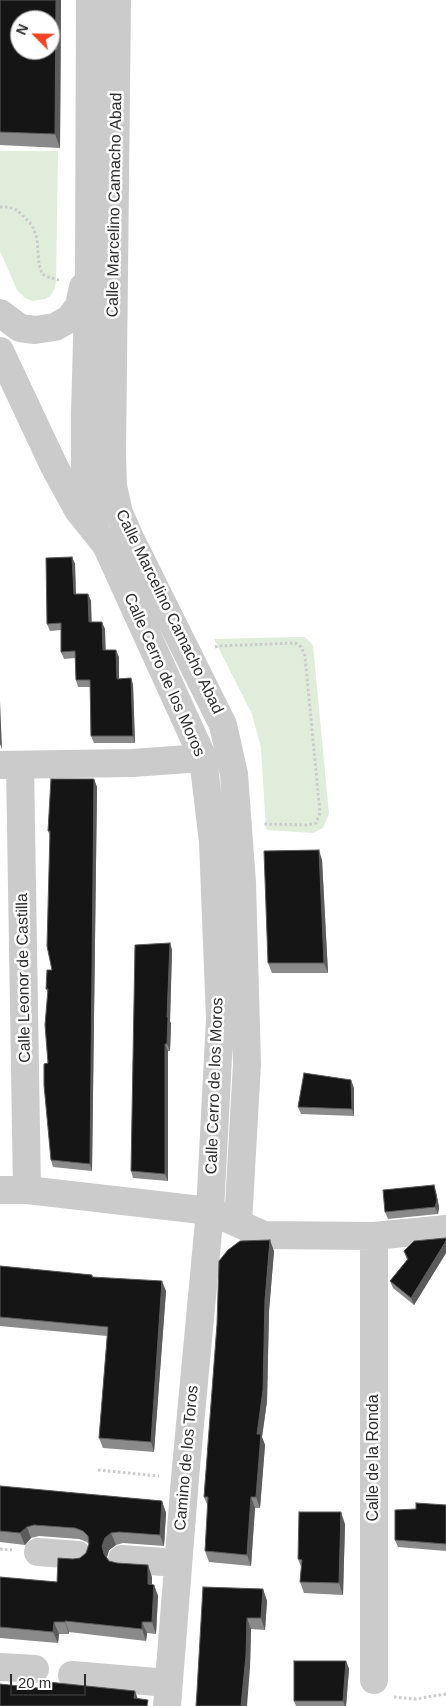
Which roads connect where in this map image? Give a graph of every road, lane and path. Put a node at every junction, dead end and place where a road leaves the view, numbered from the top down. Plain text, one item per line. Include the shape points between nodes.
1 (90, 0) edge
2 (117, 0) edge
3 (0, 207) edge
4 (87, 274) junction
5 (0, 312) edge
6 (0, 351) edge
7 (106, 546) junction
8 (190, 656) junction
9 (202, 758) junction
10 (10, 765) edge
11 (238, 822) junction
12 (0, 1190) edge
13 (27, 1190) junction
14 (210, 1211) junction
15 (238, 1223) junction
16 (446, 1229) edge
17 (374, 1236) junction
18 (98, 1470) dead end
19 (185, 1478) junction
20 (38, 1552) dead end
21 (78, 1555) dead end
22 (122, 1559) dead end
23 (178, 1563) junction
24 (0, 1666) edge
25 (35, 1670) dead end
26 (72, 1675) dead end
27 (380, 1688) joint
28 (167, 1694) edge
29 (446, 1694) edge

1 - 4 street, Calle Marcelino Camacho Abad
2 - 8 street, Calle Marcelino Camacho Abad via 113,486 119,514
3 - 4 path via 17,210 32,225 42,274 54,279
4 - 5 street via 79,306 69,319 55,327 20,328
4 - 7 street, Calle Marcelino Camacho Abad via 85,466 88,499
6 - 7 street, Calle Cerro de los Moros via 54,466 78,510
7 - 9 street, Calle Cerro de los Moros
8 - 11 street, Calle Marcelino Camacho Abad via 224,725 234,774
8 - 11 path via 219,646 295,643 301,646 305,656 320,813 316,823
9 - 10 street
9 - 14 street, Calle Cerro de los Moros via 213,842 220,1019
10 - 13 street, Calle Leonor de Castilla
11 - 15 street, Calle Marcelino Camacho Abad via 247,1064
12 - 13 street
13 - 14 street
14 - 15 street
14 - 19 street, Camino de los Toros
15 - 17 street via 264,1235
16 - 17 street
17 - 27 street, Calle de la Ronda
18 - 19 path
19 - 23 street, Camino de los Toros
20 - 21 street
22 - 23 street
23 - 28 street, Camino de los Toros
24 - 25 street
26 - 28 street
27 - 29 path via 415,1699

